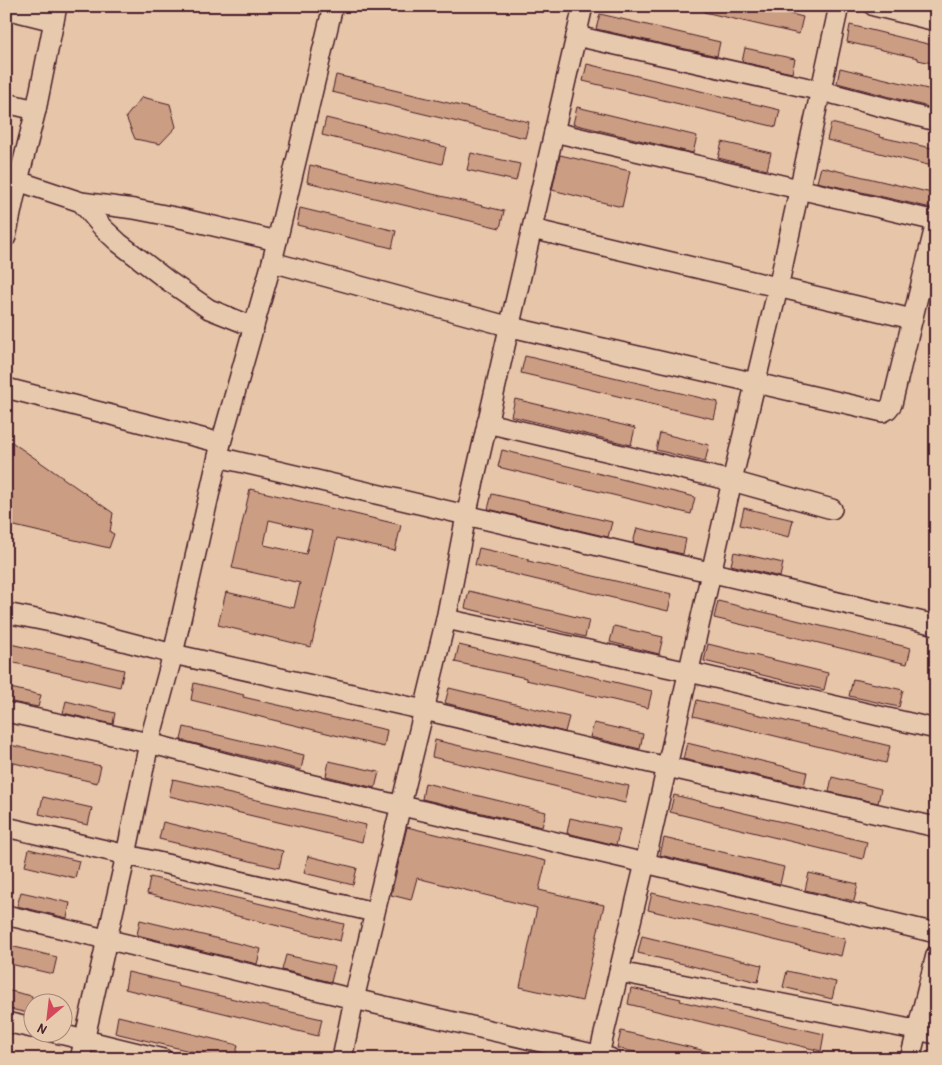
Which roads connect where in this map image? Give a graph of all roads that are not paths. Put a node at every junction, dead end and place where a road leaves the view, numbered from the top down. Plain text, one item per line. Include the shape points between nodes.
1 (333, 6) edge
2 (583, 6) edge
3 (840, 6) edge
4 (874, 6) edge
5 (6, 9) edge
6 (56, 13) edge
7 (936, 21) edge
8 (576, 36) junction
9 (822, 92) junction
10 (6, 103) edge
11 (36, 110) junction
12 (936, 121) edge
13 (554, 132) junction
14 (12, 180) edge
15 (801, 190) junction
16 (80, 202) junction
17 (936, 222) edge
18 (532, 228) junction
19 (6, 237) edge
20 (277, 241) junction
21 (272, 262) junction
22 (778, 288) junction
23 (912, 319) junction
24 (254, 327) junction
25 (511, 327) junction
26 (755, 384) junction
27 (6, 388) edge
28 (488, 423) junction
29 (220, 450) junction
30 (732, 481) junction
31 (832, 510) dead end
32 (466, 516) junction
33 (711, 571) junction
34 (6, 612) edge
35 (446, 619) junction
36 (936, 625) edge
37 (173, 654) junction
38 (689, 672) junction
39 (424, 710) junction
40 (6, 712) edge
41 (936, 729) edge
42 (149, 743) junction
43 (667, 768) junction
44 (400, 806) junction
45 (6, 827) edge
46 (936, 827) edge
47 (126, 855) junction
48 (645, 863) junction
49 (374, 912) junction
50 (6, 915) edge
51 (936, 933) edge
52 (108, 939) junction
53 (936, 955) edge
54 (620, 972) junction
55 (354, 999) junction
56 (6, 1022) edge
57 (22, 1026) edge
58 (927, 1032) edge
59 (72, 1037) edge
60 (84, 1040) junction
61 (603, 1058) edge
62 (80, 1059) edge
63 (163, 1059) edge
64 (342, 1059) edge
65 (910, 1059) edge

1 - 20 street
2 - 8 street
3 - 9 street
4 - 7 street
5 - 6 street
6 - 11 street
8 - 9 street
8 - 13 street
9 - 12 street
9 - 15 street
10 - 11 street
11 - 14 street
13 - 15 street
13 - 18 street
14 - 16 street
14 - 19 street
15 - 17 street
15 - 22 street
16 - 20 street via 180,218
16 - 24 street via 119,243 167,280 210,309
17 - 23 street
18 - 22 street
18 - 25 street
20 - 21 street
21 - 24 street
21 - 25 street
22 - 23 street
22 - 26 street
23 - 26 street via 892,404 883,412
24 - 29 street
25 - 26 street
25 - 28 street
26 - 30 street
27 - 29 street
28 - 30 street
28 - 32 street
29 - 32 street
29 - 37 street
30 - 31 street
30 - 33 street
32 - 33 street
32 - 35 street
33 - 36 street
33 - 38 street
34 - 37 street
35 - 38 street
35 - 39 street
37 - 39 street
37 - 42 street
38 - 41 street
38 - 43 street
39 - 43 street
39 - 44 street
40 - 42 street
42 - 44 street
42 - 47 street
43 - 46 street
43 - 48 street
44 - 48 street
44 - 49 street
45 - 47 street
47 - 49 street
47 - 52 street
48 - 51 street
48 - 54 street
49 - 55 street
50 - 52 street
52 - 55 street
52 - 60 street
53 - 58 street
54 - 58 street
54 - 61 street
55 - 61 street
55 - 64 street
56 - 57 street
58 - 65 street
59 - 60 street
60 - 62 street
60 - 63 street

